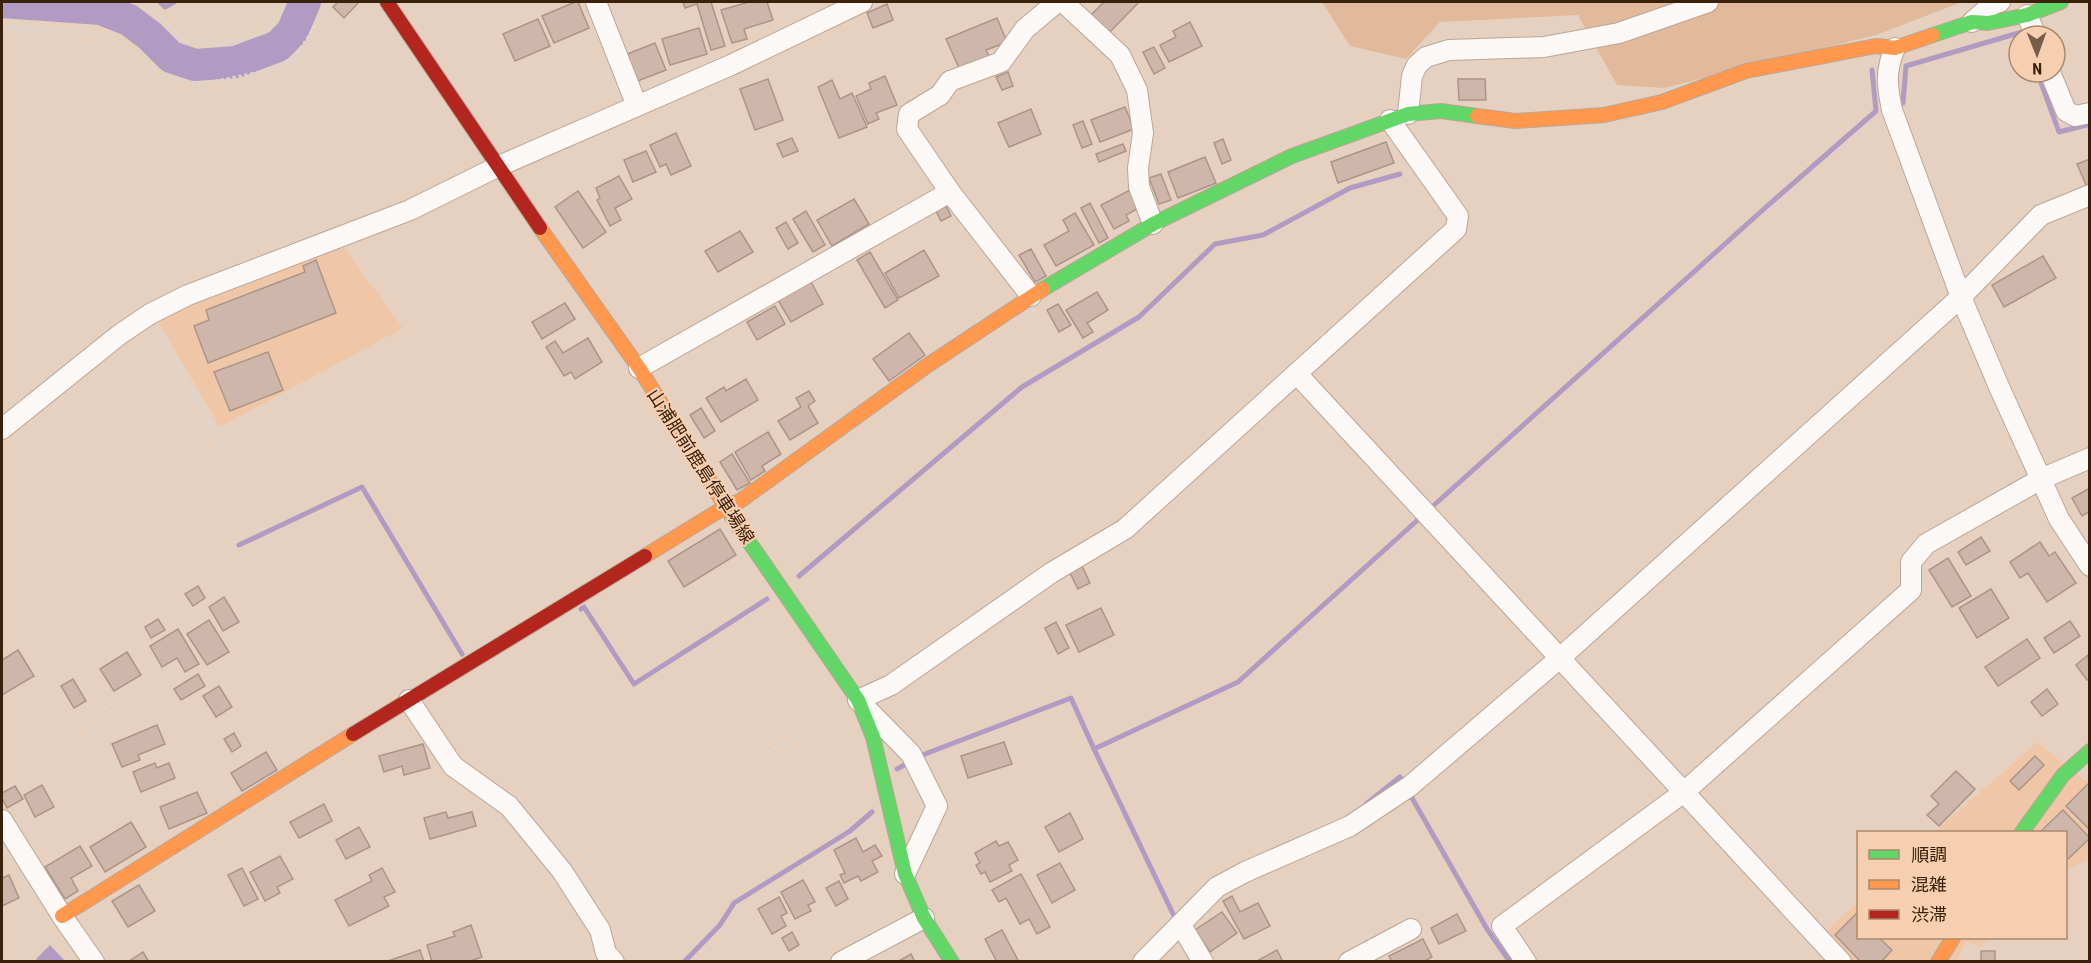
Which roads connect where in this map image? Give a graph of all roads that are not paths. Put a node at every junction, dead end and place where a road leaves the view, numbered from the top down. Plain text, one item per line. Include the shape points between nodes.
1 (387, 2) edge
2 (596, 2) edge
3 (862, 2) edge
4 (1057, 2) edge
5 (1063, 2) edge
6 (1708, 2) edge
7 (2000, 2) edge
8 (2061, 2) edge
9 (2027, 15) junction
10 (1971, 22) junction
11 (2031, 24) edge
12 (1895, 48) junction
13 (2055, 84) edge
14 (637, 106) junction
15 (2090, 113) edge
16 (1399, 117) junction
17 (496, 167) junction
18 (950, 192) junction
19 (2090, 195) edge
20 (1153, 224) junction
21 (1031, 296) junction
22 (1961, 297) junction
23 (639, 368) junction
24 (1297, 374) junction
25 (2, 429) edge
26 (2090, 458) edge
27 (2041, 479) junction
28 (725, 507) junction
29 (2090, 566) edge
30 (1560, 658) junction
31 (409, 700) junction
32 (858, 700) junction
33 (2090, 751) edge
34 (1684, 792) junction
35 (2, 820) edge
36 (2023, 831) edge
37 (905, 874) junction
38 (62, 916) junction
39 (924, 918) junction
40 (1181, 925) junction
41 (1411, 929) dead end
42 (1952, 939) edge
43 (94, 962) edge
44 (615, 962) edge
45 (841, 962) edge
46 (952, 962) edge
47 (1143, 962) edge
48 (1203, 962) edge
49 (1349, 962) edge
50 (1526, 962) edge
51 (1841, 962) edge
52 (1938, 962) edge

1 - 17 main road, 山浦肥前鹿島停車場線
2 - 14 street
3 - 14 street
4 - 18 street via 1025,29 1001,62 950,81 940,95 909,114 908,129
5 - 20 street via 1120,56 1137,90 1143,133 1139,187
6 - 16 street via 1619,33 1544,47 1449,50 1426,57 1412,76
7 - 10 street
8 - 9 main road
9 - 10 main road via 1988,23
9 - 11 street
10 - 12 main road
12 - 16 main road via 1876,46 1746,71 1662,102 1604,115 1515,121 1441,111
12 - 22 street via 1888,64 1892,110
13 - 15 street via 2066,111 2076,116
14 - 17 street
16 - 20 main road via 1292,156
16 - 24 street via 1458,216 1456,229
17 - 23 main road, 山浦肥前鹿島停車場線
17 - 25 street via 410,210 188,295 150,314 110,341
18 - 21 street
18 - 23 street
19 - 22 street via 2040,215
20 - 21 main road
21 - 28 main road via 740,501
22 - 27 street
22 - 30 street
23 - 28 main road, 山浦肥前鹿島停車場線
24 - 30 street
24 - 32 street via 1125,529 1051,573 891,685
26 - 27 street
27 - 29 street via 2059,519
27 - 34 street via 1926,544 1911,562 1911,590
28 - 31 main road
28 - 32 main road, 山浦肥前鹿島停車場線
30 - 34 street
30 - 40 street via 1406,789 1350,826 1217,887
31 - 38 main road
31 - 44 street via 453,765 509,806 562,871 600,930 606,953
32 - 37 main road, 山浦肥前鹿島停車場線 via 873,737
32 - 37 street via 914,759 937,806
33 - 36 main road via 2063,775
34 - 50 street via 1502,926
34 - 51 street
35 - 38 street
37 - 39 main road, 山浦肥前鹿島停車場線
38 - 43 street
39 - 45 street
39 - 46 main road, 山浦肥前鹿島停車場線
40 - 47 street
40 - 48 street
41 - 49 street
42 - 52 main road

